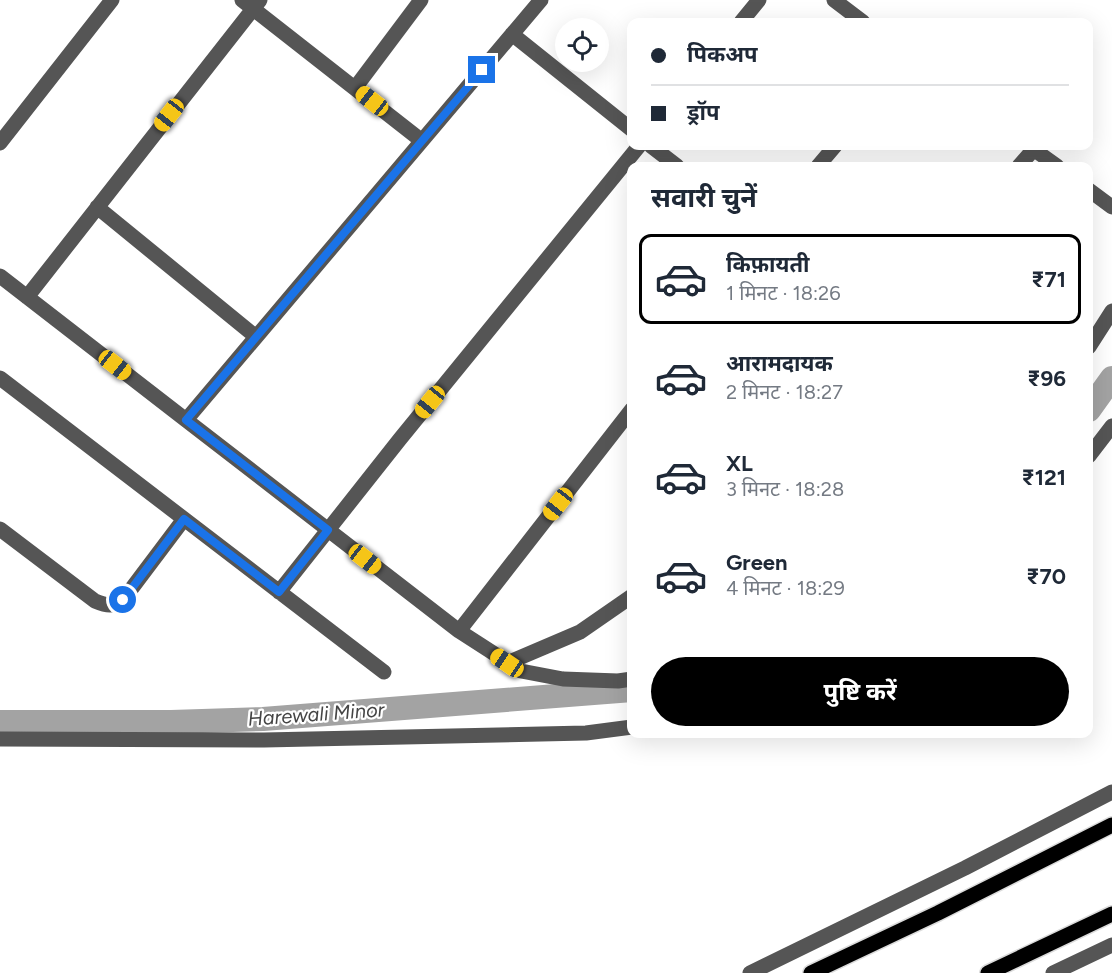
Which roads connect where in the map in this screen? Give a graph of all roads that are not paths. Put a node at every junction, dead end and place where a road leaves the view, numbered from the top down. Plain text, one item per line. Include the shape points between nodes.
1 (112, 0) edge
2 (421, 0) edge
3 (541, 0) edge
4 (759, 0) edge
5 (834, 0) edge
6 (252, 3) edge
7 (744, 18) edge
8 (858, 18) edge
9 (512, 34) junction
10 (355, 88) junction
11 (627, 126) edge
12 (422, 141) junction
13 (0, 143) edge
14 (636, 150) edge
15 (656, 150) edge
16 (832, 150) edge
17 (1036, 150) edge
18 (673, 162) edge
19 (822, 162) edge
20 (1052, 162) edge
21 (1093, 193) edge
22 (97, 207) junction
23 (1112, 207) edge
24 (0, 276) edge
25 (27, 297) junction
26 (1112, 311) edge
27 (255, 336) junction
28 (1093, 341) edge
29 (0, 378) edge
30 (627, 415) edge
31 (186, 420) junction
32 (1112, 426) edge
33 (1093, 451) edge
34 (184, 519) junction
35 (0, 530) edge
36 (328, 530) junction
37 (279, 592) junction
38 (627, 599) edge
39 (459, 631) junction
40 (507, 663) junction
41 (384, 672) dead end
42 (627, 680) edge
43 (627, 728) edge
44 (0, 739) edge
45 (1112, 792) edge
46 (1112, 825) edge
47 (1112, 914) edge
48 (1112, 945) edge
49 (750, 973) edge
50 (811, 973) edge
51 (988, 973) edge
52 (1053, 973) edge

1 - 13 street
2 - 10 street
3 - 9 street
4 - 7 street
5 - 8 street
6 - 10 street
6 - 22 street
9 - 11 street
9 - 12 street
10 - 12 street
12 - 27 street
14 - 36 street
15 - 18 street
16 - 19 street
17 - 20 street
21 - 23 street
22 - 25 street
22 - 27 street
24 - 25 street
25 - 31 street
26 - 28 street
27 - 31 street
29 - 34 street
30 - 39 street
31 - 36 street
32 - 33 street
34 - 35 street via 115,606 95,601
34 - 37 street
36 - 37 street
36 - 39 street
37 - 41 street
38 - 40 street via 580,632
39 - 40 street
40 - 42 street via 521,671 563,679
43 - 44 street via 586,733 264,740
45 - 49 street
46 - 50 main road
47 - 51 main road
48 - 52 street

